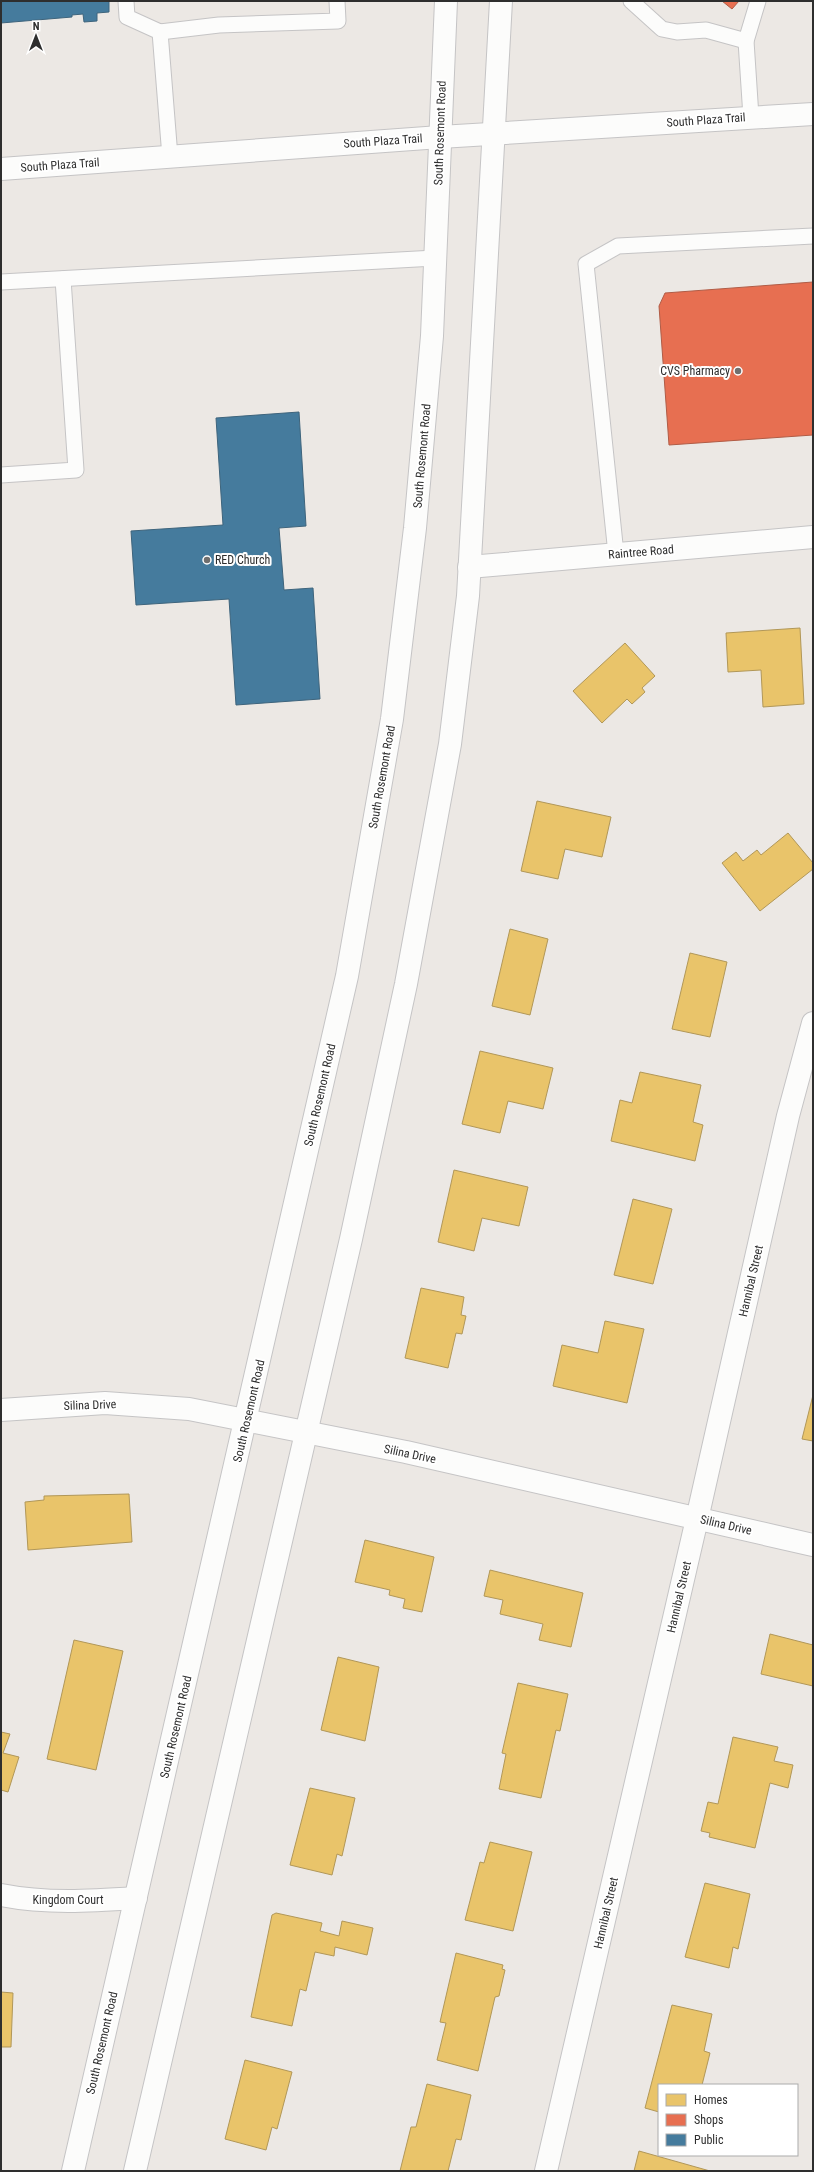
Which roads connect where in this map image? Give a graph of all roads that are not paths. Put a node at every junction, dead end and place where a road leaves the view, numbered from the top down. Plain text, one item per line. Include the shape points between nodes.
1 (126, 1) edge
2 (337, 1) edge
3 (446, 1) edge
4 (501, 1) edge
5 (632, 1) edge
6 (758, 1) edge
7 (160, 32) junction
8 (746, 41) junction
9 (813, 114) edge
10 (751, 117) junction
11 (494, 134) junction
12 (440, 137) junction
13 (170, 157) junction
14 (1, 169) edge
15 (813, 236) edge
16 (435, 258) junction
17 (63, 278) junction
18 (1, 282) edge
19 (1, 476) edge
20 (813, 537) edge
21 (616, 554) junction
22 (469, 567) junction
23 (813, 1023) edge
24 (1, 1410) edge
25 (247, 1419) junction
26 (306, 1432) junction
27 (697, 1519) junction
28 (813, 1546) edge
29 (1, 1895) edge
30 (136, 1898) junction
31 (73, 2171) edge
32 (135, 2171) edge
33 (546, 2171) edge

1 - 7 lane via 127,18
2 - 7 lane via 338,21 219,25
3 - 12 main road, South Rosemont Road
4 - 11 main road
5 - 8 lane via 662,29 677,32 706,30
6 - 8 lane
7 - 13 lane
8 - 10 lane
9 - 10 main road, South Plaza Trail
10 - 11 main road, South Plaza Trail
11 - 12 main road, South Plaza Trail
11 - 22 main road
12 - 13 main road, South Plaza Trail
12 - 16 main road, South Rosemont Road
13 - 14 main road, South Plaza Trail
15 - 21 lane via 618,246 586,264
16 - 17 lane
16 - 25 main road, South Rosemont Road via 432,336 416,528 392,719 347,976
17 - 18 lane
17 - 19 lane via 76,470
20 - 21 main road, Raintree Road
21 - 22 main road, Raintree Road
22 - 26 main road via 468,596 450,744 406,984
23 - 27 main road, Hannibal Street via 788,1116
24 - 25 main road, Silina Drive via 105,1403 189,1409
25 - 26 main road, Silina Drive
25 - 30 main road, South Rosemont Road
26 - 27 main road, Silina Drive
26 - 32 main road
27 - 28 main road, Silina Drive
27 - 33 main road, Hannibal Street
29 - 30 main road, Kingdom Court via 25,1900 78,1902
30 - 31 main road, South Rosemont Road

